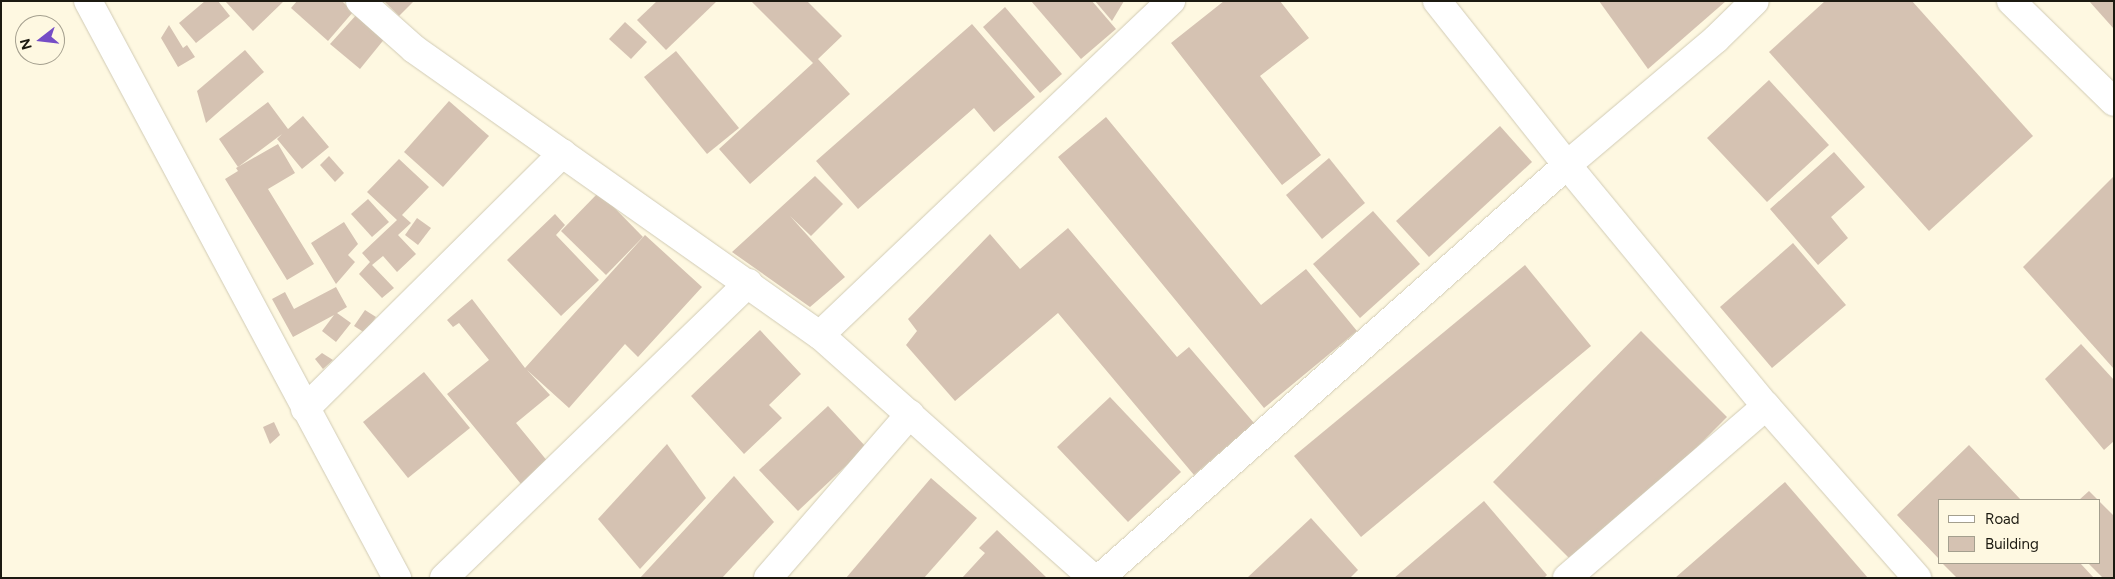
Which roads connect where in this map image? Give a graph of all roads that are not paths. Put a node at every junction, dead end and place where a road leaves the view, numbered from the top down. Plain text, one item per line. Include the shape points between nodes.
1 (88, 1) edge
2 (360, 1) edge
3 (1171, 1) edge
4 (1437, 1) edge
5 (1755, 1) edge
6 (2011, 1) edge
7 (2114, 102) edge
8 (563, 153) junction
9 (1567, 166) junction
10 (748, 284) junction
11 (820, 335) junction
12 (1766, 406) junction
13 (306, 409) junction
14 (910, 414) junction
15 (397, 578) edge
16 (444, 578) edge
17 (768, 578) edge
18 (1093, 578) edge
19 (1100, 578) edge
20 (1567, 578) edge
21 (1917, 578) edge

1 - 13 street
2 - 8 street via 414,49
3 - 11 street
4 - 9 street
5 - 9 street via 1716,39
6 - 7 street
8 - 10 street
8 - 13 street
9 - 12 street
9 - 19 street
10 - 11 street
10 - 16 street
11 - 14 street
12 - 20 street
12 - 21 street
13 - 15 street
14 - 17 street
14 - 18 street

